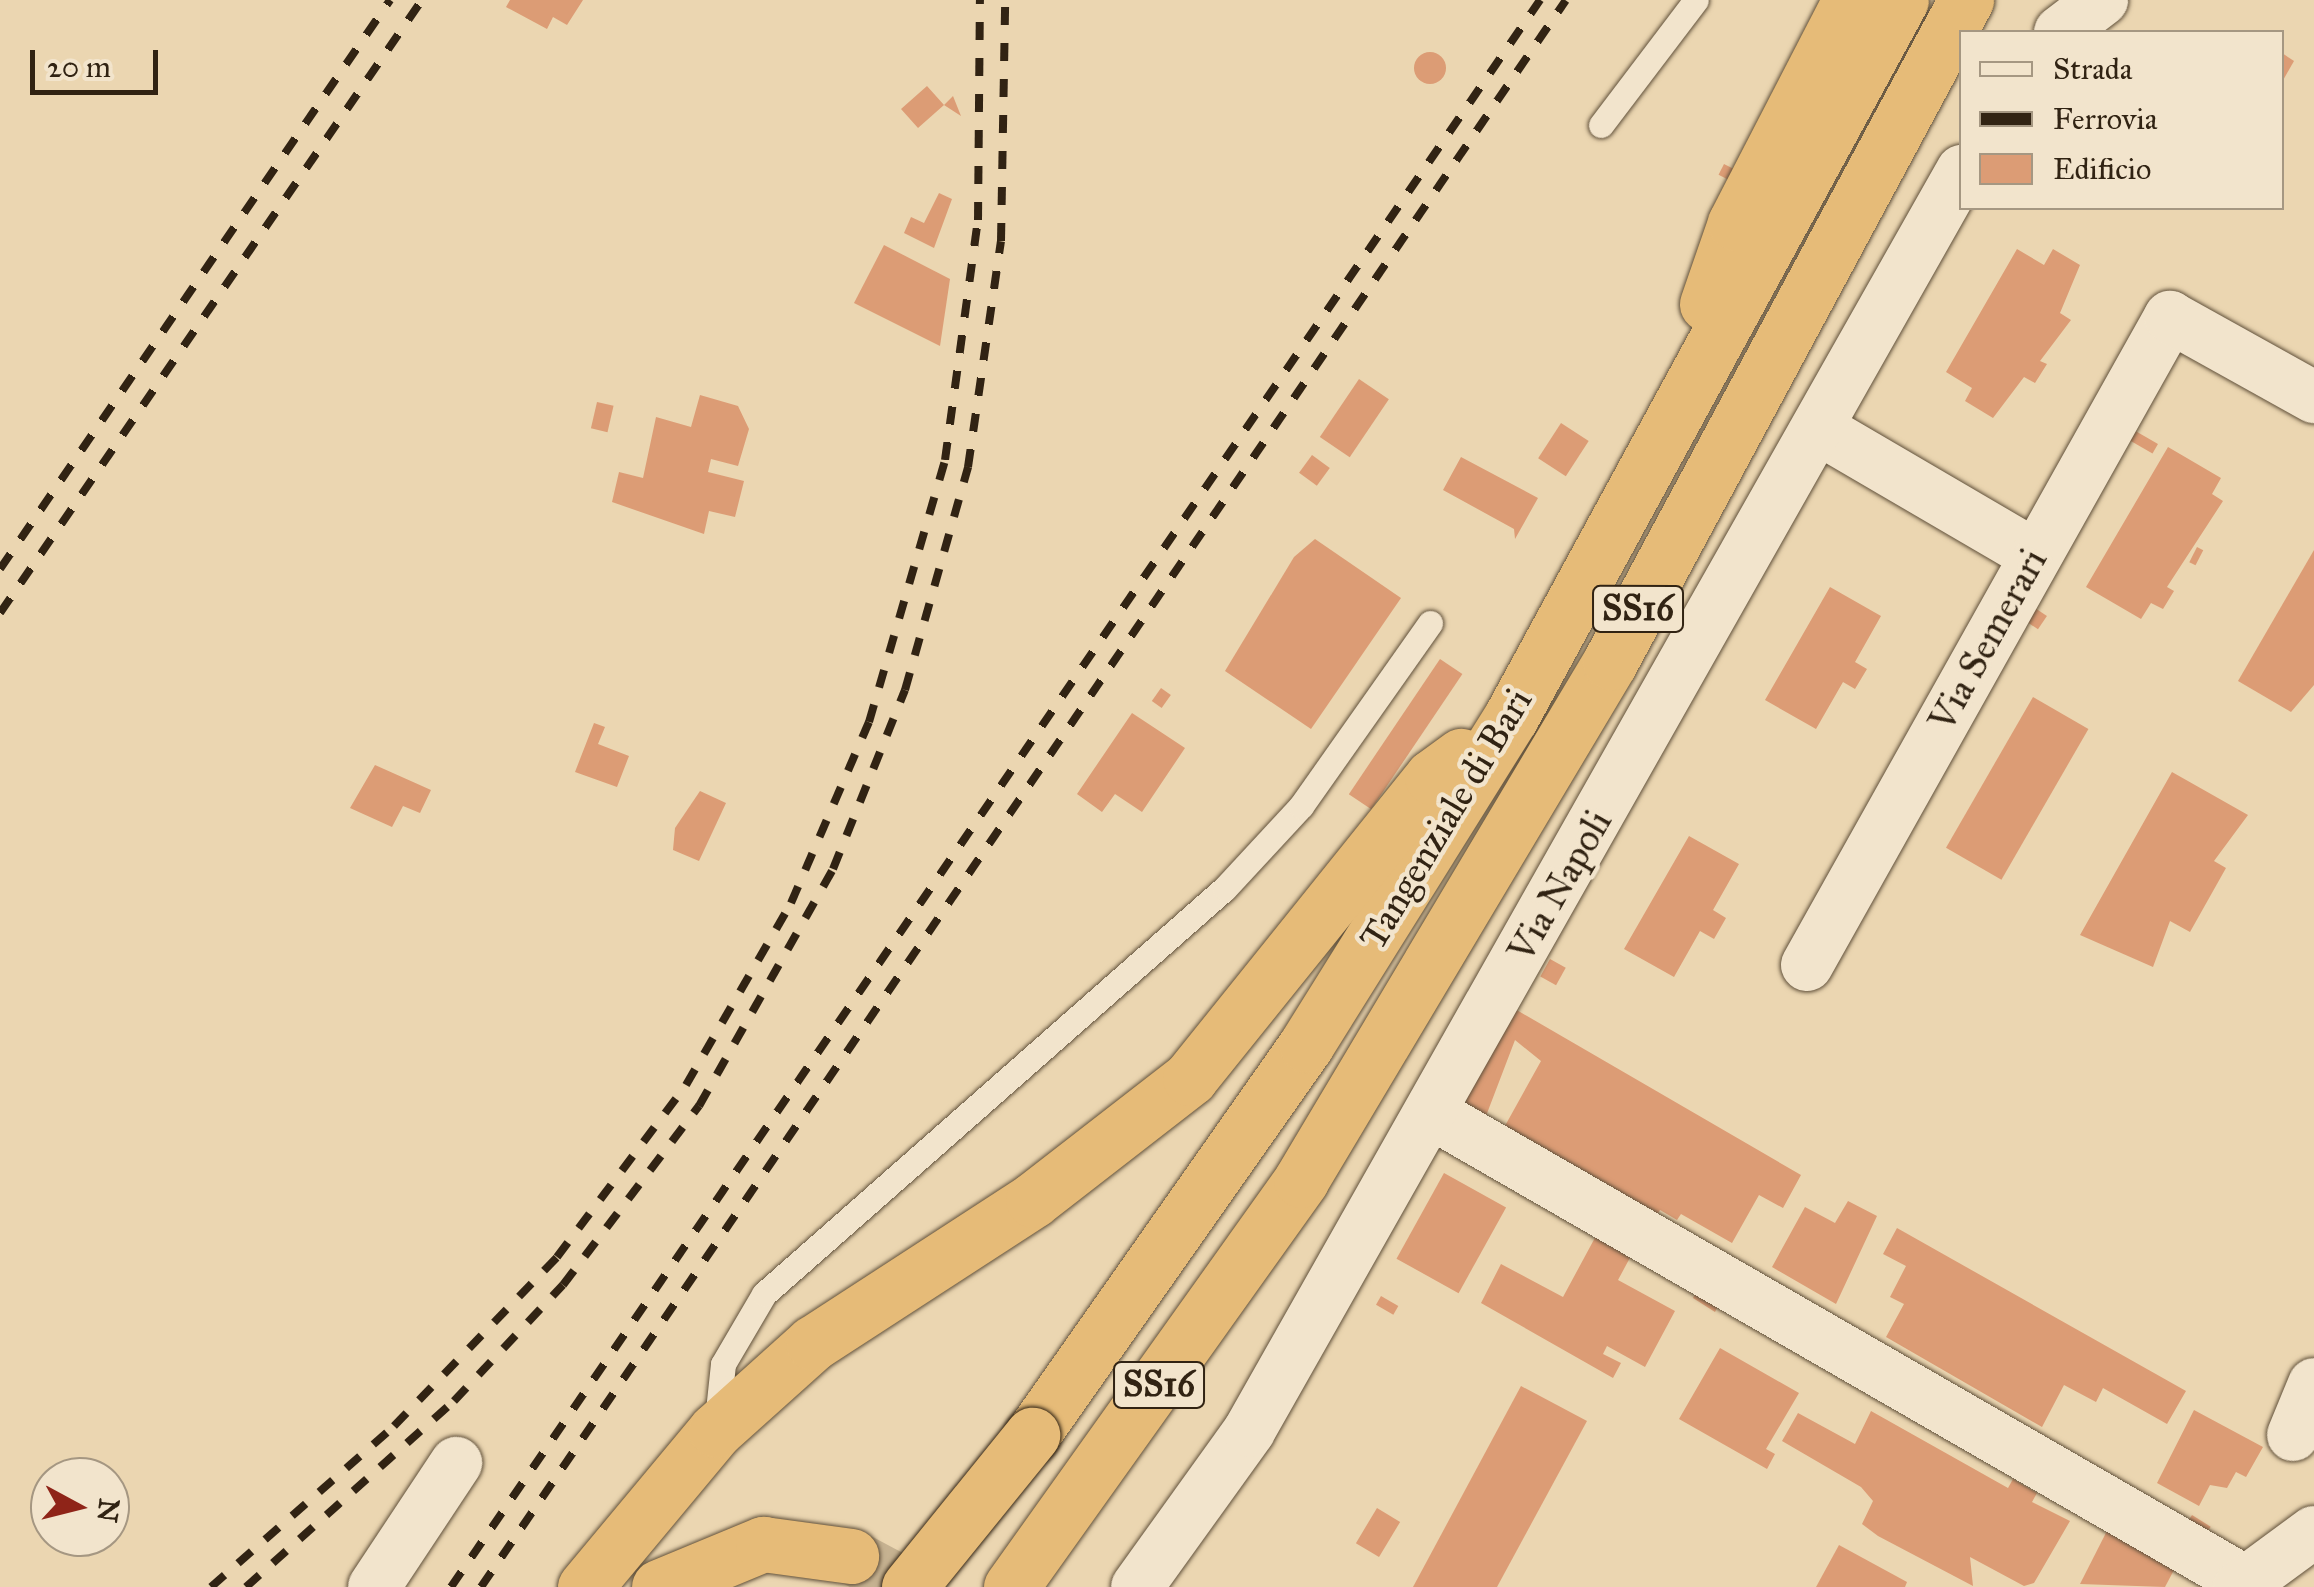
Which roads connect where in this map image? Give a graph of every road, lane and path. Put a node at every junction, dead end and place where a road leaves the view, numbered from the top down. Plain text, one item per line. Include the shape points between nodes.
1 (1696, 0) edge
2 (1850, 0) edge
3 (1901, 0) edge
4 (1966, 0) edge
5 (2005, 0) edge
6 (2102, 0) edge
7 (1989, 30) edge
8 (2063, 30) edge
9 (1959, 85) edge
10 (1601, 126) dead end
11 (1959, 176) edge
12 (1762, 380) junction
13 (2314, 396) edge
14 (1818, 429) junction
15 (1652, 459) junction
16 (2035, 555) junction
17 (1430, 623) dead end
18 (1510, 717) junction
19 (1806, 964) dead end
20 (1431, 1113) junction
21 (1301, 1180) junction
22 (2314, 1384) edge
23 (716, 1430) junction
24 (2294, 1435) dead end
25 (456, 1463) dead end
26 (2314, 1532) edge
27 (851, 1556) tunnel mouth
28 (2242, 1584) edge
29 (374, 1587) edge
30 (585, 1587) edge
31 (660, 1587) edge
32 (909, 1587) edge
33 (1011, 1587) edge
34 (1043, 1587) edge
35 (1137, 1587) edge

1 - 10 lane
2 - 15 highway via 1735,222
3 - 15 highway, Tangenziale di Bari / SS16
4 - 12 highway, Tangenziale di Bari / SS16
5 - 7 highway
6 - 8 street
9 - 12 highway via 1844,294
11 - 14 street, Via Napoli
12 - 21 highway, Tangenziale di Bari / SS16 via 1610,662
13 - 16 street, Via Semerari via 2170,316
14 - 16 street
14 - 20 street, Via Napoli
15 - 18 highway, Tangenziale di Bari / SS16
16 - 19 street, Via Semerari
17 - 23 lane via 1301,806 1226,888 764,1294 723,1364
18 - 23 highway via 1432,777 1190,1078 1033,1200 813,1343
18 - 32 highway, Tangenziale di Bari / SS16, bridge via 1306,1045 1032,1435
20 - 28 street
20 - 35 street, Via Napoli via 1249,1431
21 - 33 highway, Tangenziale di Bari / SS16
21 - 34 highway
22 - 24 street
23 - 30 highway
25 - 29 street
26 - 28 street
27 - 31 highway via 763,1544

